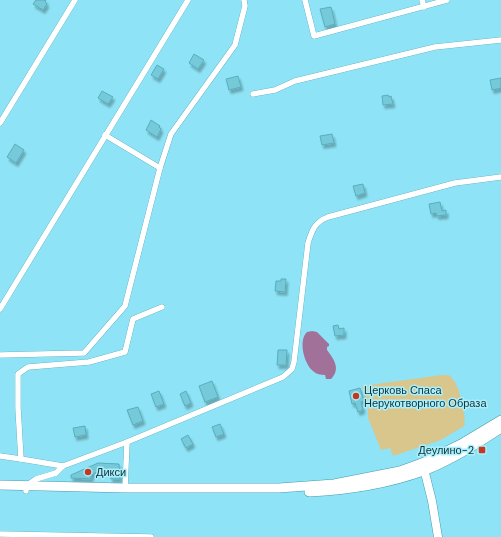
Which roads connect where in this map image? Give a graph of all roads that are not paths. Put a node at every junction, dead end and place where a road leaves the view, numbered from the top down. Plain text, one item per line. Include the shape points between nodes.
1 (75, 0) edge
2 (188, 0) edge
3 (244, 0) edge
4 (305, 0) edge
5 (422, 0) edge
6 (447, 0) edge
7 (424, 6) junction
8 (501, 40) edge
9 (252, 94) dead end
10 (0, 108) edge
11 (7, 112) junction
12 (0, 123) edge
13 (105, 135) junction
14 (160, 168) junction
15 (501, 177) edge
16 (162, 307) dead end
17 (0, 309) edge
18 (0, 355) edge
19 (501, 420) edge
20 (501, 428) edge
21 (127, 442) junction
22 (0, 456) edge
23 (21, 459) junction
24 (63, 466) junction
25 (424, 467) junction
26 (0, 485) edge
27 (26, 488) junction
28 (125, 488) junction
29 (0, 490) edge
30 (0, 534) edge
31 (151, 537) edge
32 (438, 537) edge

1 - 11 street
2 - 13 street
3 - 14 street via 245,6 235,45 172,134
4 - 7 street via 314,36
5 - 7 street
6 - 7 street
8 - 9 street via 435,47
10 - 11 street
11 - 12 street
13 - 14 street
13 - 17 street
14 - 18 street via 125,306 84,353
15 - 21 street via 455,183 320,220 311,232 308,243 292,370 283,377
16 - 23 street via 133,319 125,352 89,362 28,367 18,374
19 - 25 main road
20 - 25 main road via 477,444
21 - 24 street
21 - 28 street
22 - 23 street
23 - 24 street
24 - 27 street via 56,473 36,480
25 - 27 main road via 383,482 322,492 124,493
25 - 28 main road via 354,481 305,487
25 - 32 street
26 - 27 main road
27 - 28 main road
27 - 29 main road
30 - 31 street

